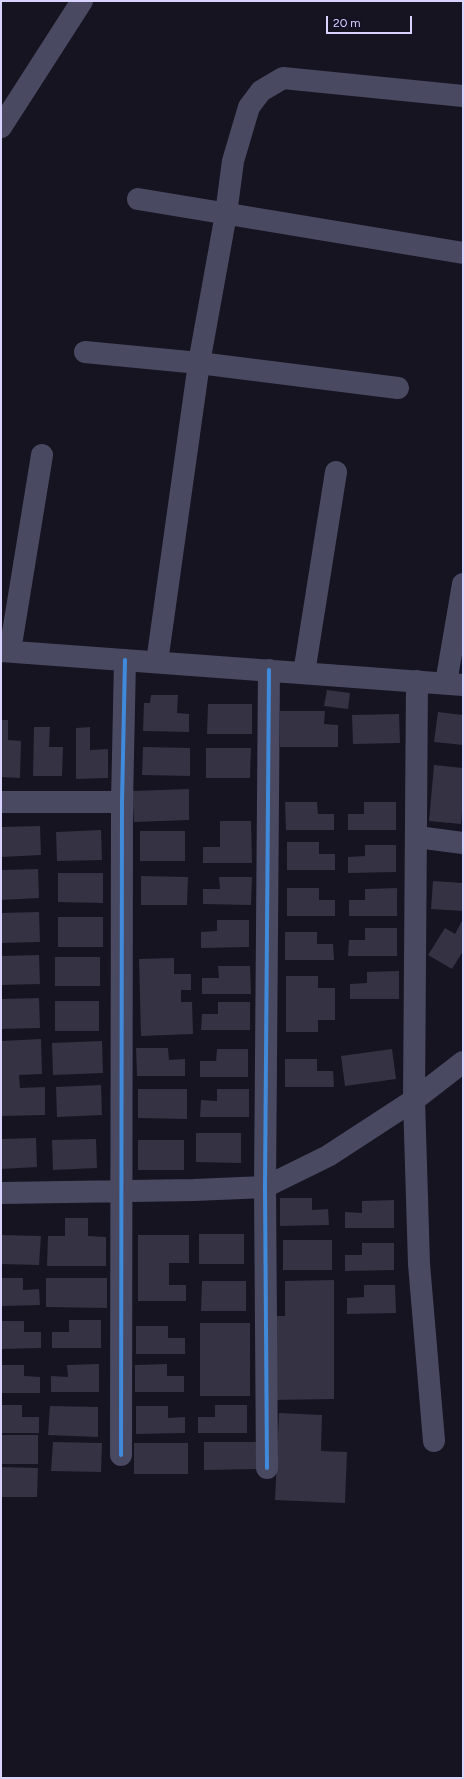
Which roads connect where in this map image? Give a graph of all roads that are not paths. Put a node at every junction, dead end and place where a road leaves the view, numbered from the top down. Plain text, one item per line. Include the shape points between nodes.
1 (82, 1) edge
2 (463, 96) edge
3 (1, 127) edge
4 (138, 199) dead end
5 (226, 214) junction
6 (463, 253) edge
7 (85, 352) dead end
8 (199, 363) junction
9 (398, 388) dead end
10 (42, 455) dead end
11 (336, 472) dead end
12 (463, 584) edge
13 (6, 651) edge
14 (125, 660) junction
15 (157, 662) junction
16 (268, 670) junction
17 (304, 673) junction
18 (417, 681) junction
19 (455, 684) edge
20 (1, 802) edge
21 (122, 802) junction
22 (417, 837) junction
23 (463, 843) edge
24 (463, 1062) edge
25 (414, 1100) junction
26 (265, 1186) junction
27 (122, 1191) junction
28 (1, 1193) edge
29 (434, 1441) dead end
30 (121, 1455) dead end
31 (267, 1468) dead end

1 - 3 street
2 - 5 street via 283,78 261,91 249,107 233,161
4 - 5 street
5 - 6 street
5 - 8 street
7 - 8 street
8 - 9 street
8 - 15 street
10 - 13 street
11 - 17 street
12 - 19 street
13 - 14 street
14 - 15 street
14 - 21 street
15 - 16 street
16 - 17 street
16 - 26 street
17 - 18 street
18 - 19 street
18 - 22 street
20 - 21 street
21 - 27 street
22 - 23 street
22 - 25 street
24 - 25 street
25 - 26 street via 328,1156
25 - 29 street via 419,1264
26 - 27 street
26 - 31 street
27 - 28 street
27 - 30 street

